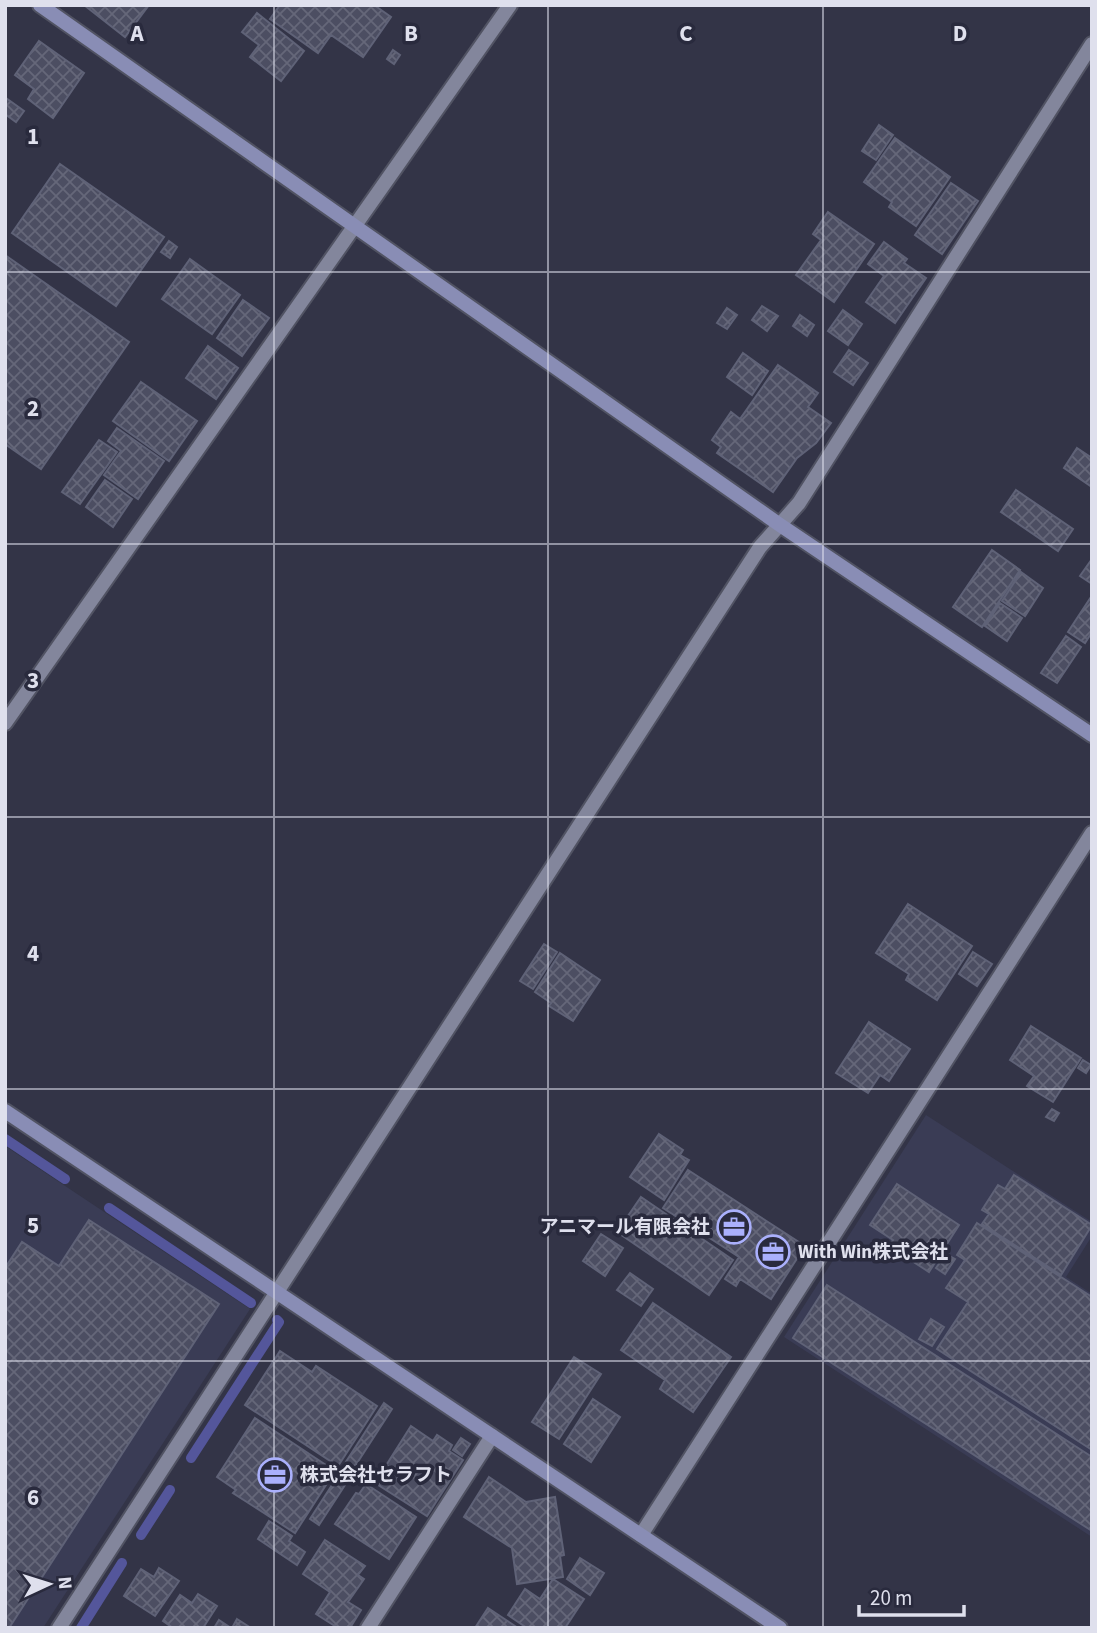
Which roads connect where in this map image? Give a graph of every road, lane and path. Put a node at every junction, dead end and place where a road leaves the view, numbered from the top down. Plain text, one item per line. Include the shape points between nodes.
1 (40, 5) edge
2 (510, 5) edge
3 (1092, 44) edge
4 (354, 226) junction
5 (780, 525) junction
6 (5, 723) edge
7 (1092, 736) edge
8 (1092, 833) edge
9 (5, 1111) edge
10 (277, 1292) junction
11 (492, 1436) junction
12 (641, 1535) junction
13 (59, 1628) edge
14 (368, 1628) edge
15 (780, 1628) edge

1 - 4 street
2 - 4 street
3 - 5 street via 799,503
4 - 5 street
4 - 6 street
5 - 7 street
5 - 10 street via 760,547
8 - 12 street
9 - 10 street
10 - 11 street
10 - 13 street
11 - 12 street
11 - 14 street
12 - 15 street

